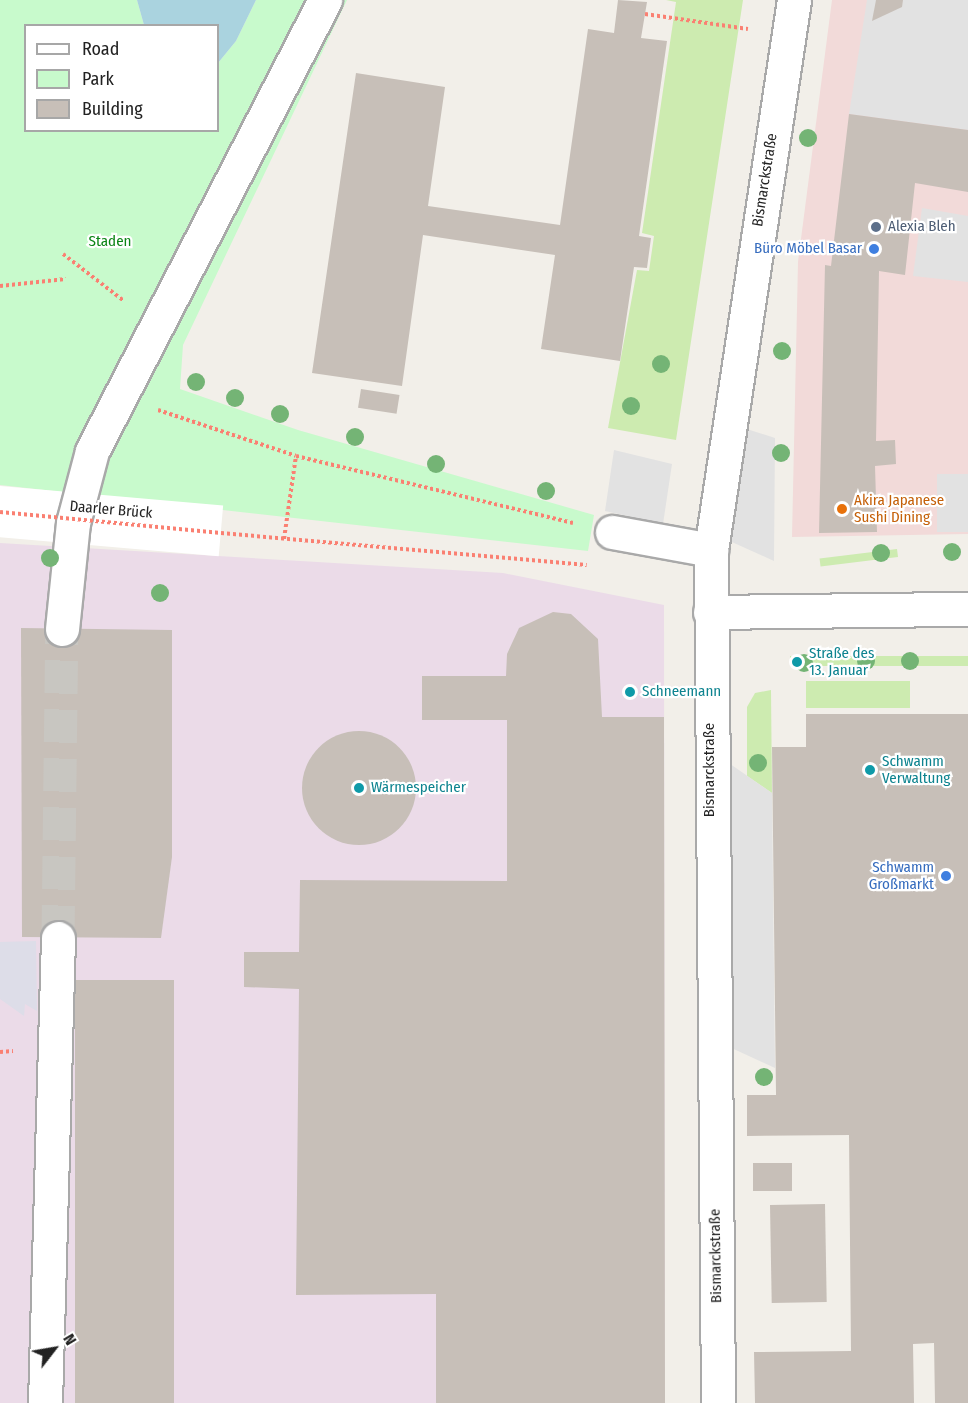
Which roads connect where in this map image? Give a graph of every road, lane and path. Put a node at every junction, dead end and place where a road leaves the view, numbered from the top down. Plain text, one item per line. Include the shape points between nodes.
1 (325, 0) edge
2 (794, 0) edge
3 (645, 14) dead end
4 (788, 35) junction
5 (63, 254) dead end
6 (66, 279) dead end
7 (0, 286) edge
8 (156, 330) junction
9 (124, 390) junction
10 (296, 456) junction
11 (0, 512) edge
12 (612, 532) joint
13 (284, 539) junction
14 (711, 550) junction
15 (600, 566) dead end
16 (968, 609) edge
17 (710, 612) junction
18 (62, 629) tunnel mouth
19 (58, 938) tunnel mouth
20 (45, 1403) edge
21 (718, 1403) edge

1 - 8 street
2 - 4 street, Bismarckstraße
3 - 4 path
4 - 14 street, Bismarckstraße
5 - 8 path via 103,281
6 - 7 path
8 - 9 street
9 - 10 path via 184,421
9 - 18 street via 80,486
10 - 12 path
10 - 13 path
11 - 13 path, Daarler Brück, bridge
12 - 14 street
13 - 15 path, Daarler Brück
14 - 17 street, Bismarckstraße
16 - 17 street
17 - 21 street, Bismarckstraße
19 - 20 street

